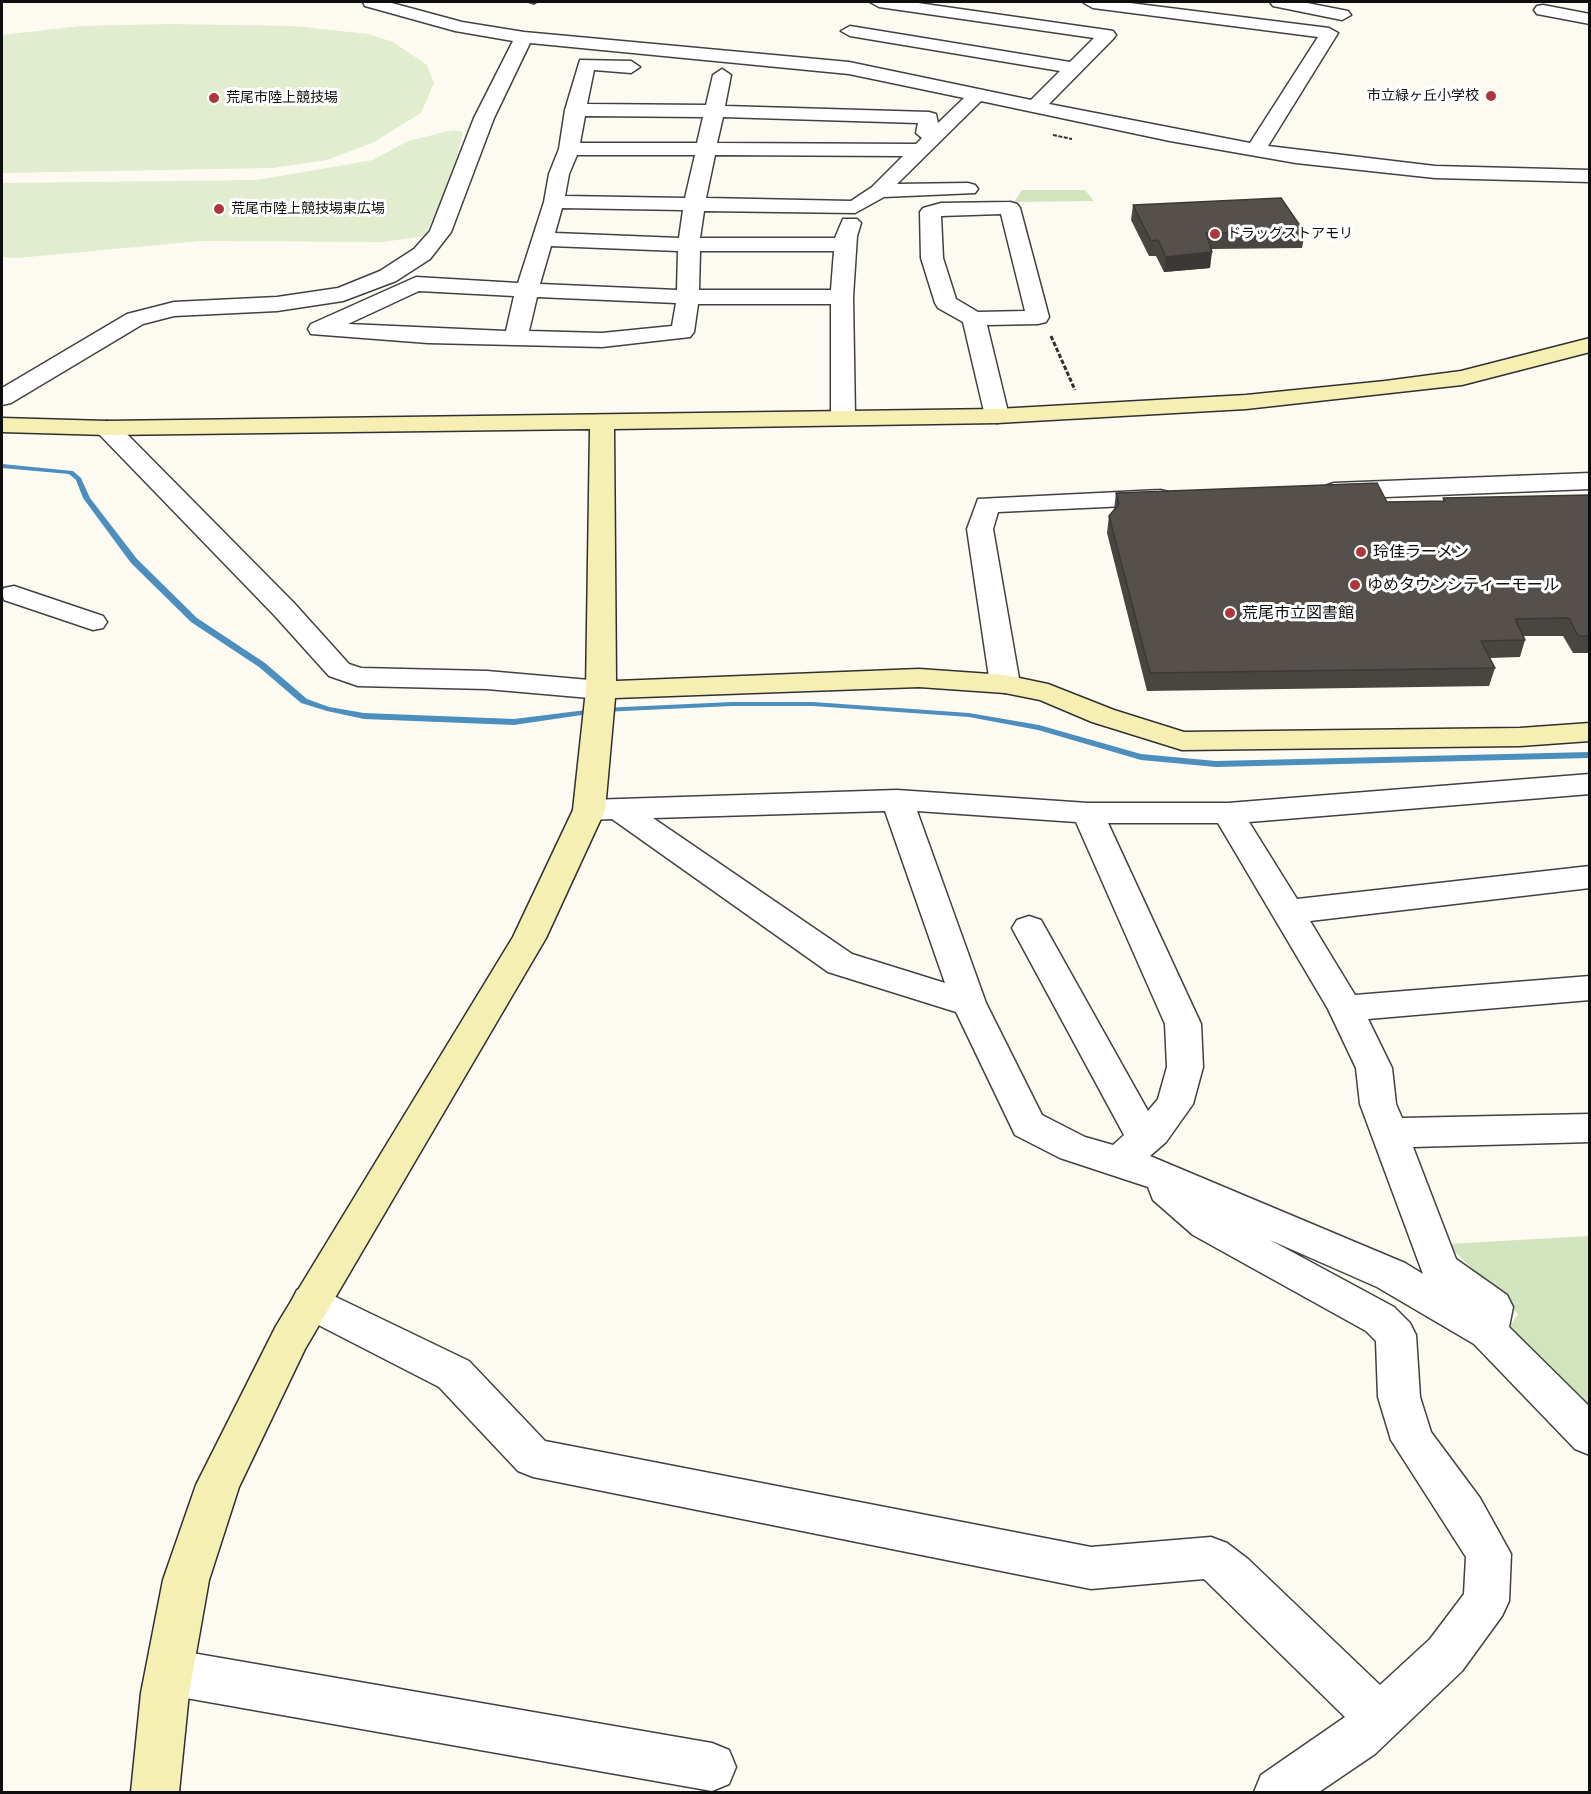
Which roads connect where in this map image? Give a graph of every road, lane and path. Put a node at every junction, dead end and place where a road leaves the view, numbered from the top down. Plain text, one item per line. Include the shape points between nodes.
1 (371, 2) edge
2 (1088, 2) edge
3 (1279, 2) edge
4 (1556, 2) edge
5 (870, 7) edge
6 (1346, 8) edge
7 (1590, 19) edge
8 (850, 31) junction
9 (1329, 33) junction
10 (524, 38) junction
11 (1075, 68) junction
12 (650, 69) dead end
13 (820, 72) junction
14 (978, 94) junction
15 (1035, 107) junction
16 (575, 110) junction
17 (715, 111) junction
18 (937, 134) junction
19 (1051, 134) dead end
20 (1073, 139) dead end
21 (1213, 142) junction
22 (707, 148) junction
23 (569, 149) junction
24 (1256, 149) junction
25 (921, 150) junction
26 (1590, 176) edge
27 (982, 188) dead end
28 (879, 191) junction
29 (554, 202) junction
30 (694, 205) junction
31 (855, 207) junction
32 (542, 239) junction
33 (846, 244) junction
34 (689, 245) junction
35 (527, 290) junction
36 (688, 297) junction
37 (842, 297) junction
38 (974, 319) junction
39 (1048, 330) dead end
40 (516, 338) junction
41 (1590, 345) edge
42 (12, 381) edge
43 (1076, 391) dead end
44 (2, 398) edge
45 (997, 416) junction
46 (843, 417) junction
47 (602, 422) junction
48 (2, 425) edge
49 (106, 428) junction
50 (1590, 481) edge
51 (1306, 492) edge
52 (1188, 497) edge
53 (6, 597) edge
54 (93, 622) dead end
55 (1005, 684) junction
56 (600, 693) junction
57 (1590, 732) edge
58 (1590, 784) edge
59 (897, 800) junction
60 (603, 810) junction
61 (1088, 813) junction
62 (1228, 813) junction
63 (1590, 877) edge
64 (1287, 912) junction
65 (1029, 928) dead end
66 (1590, 988) edge
67 (969, 1003) junction
68 (1344, 1008) junction
69 (1590, 1128) edge
70 (1390, 1132) junction
71 (1138, 1158) junction
72 (311, 1302) junction
73 (1488, 1332) junction
74 (1590, 1436) edge
75 (169, 1672) junction
76 (1379, 1717) junction
77 (712, 1767) dead end
78 (154, 1792) edge
79 (1280, 1792) edge

1 - 10 street via 461,27
2 - 9 street
3 - 6 street
4 - 7 street via 1543,10
5 - 8 street
5 - 11 street via 1107,35
6 - 9 street
8 - 11 street
8 - 13 street
9 - 24 street
10 - 13 street via 564,39
10 - 42 street via 484,118 440,232 422,254 388,276 343,294 277,304 174,309 135,319
11 - 15 street
12 - 16 street via 586,64
13 - 14 street
13 - 17 street via 712,74
14 - 15 street
14 - 18 street
14 - 21 street via 983,102 1016,119 1078,135 1168,147
15 - 21 street
16 - 17 street
16 - 23 street
17 - 18 street via 929,118 926,133
17 - 22 street
18 - 25 street
19 - 20 path
21 - 24 street
22 - 23 street
22 - 25 street
22 - 30 street
23 - 29 street
24 - 26 street via 1435,172
25 - 28 street
27 - 28 street
28 - 31 street
29 - 30 street
29 - 32 street
30 - 31 street
30 - 34 street
31 - 33 street
32 - 34 street
32 - 35 street
33 - 34 street
33 - 37 street
34 - 36 street
35 - 36 street
35 - 40 street
35 - 40 street via 416,284 319,329
36 - 37 street
36 - 40 street via 682,332 602,340
37 - 46 street
38 - 38 street via 946,303 932,258 930,213 941,208 1010,208 1038,316
38 - 45 street
39 - 43 path
41 - 45 street via 1462,378 1385,388 1246,402
42 - 44 street
45 - 46 street
46 - 47 street
47 - 49 street
47 - 56 street
48 - 49 street
49 - 56 street via 339,670 358,677 487,680
50 - 51 street
52 - 55 street via 987,505 980,529
53 - 54 street
55 - 56 street via 919,678
55 - 57 street via 1048,693 1103,716 1182,741 1520,737
56 - 60 street via 593,762
58 - 62 street
59 - 60 street
59 - 61 street
59 - 67 street
60 - 67 street via 840,963
60 - 72 street
61 - 62 street
61 - 71 street via 1183,1024 1185,1067 1175,1104
62 - 64 street
63 - 64 street
64 - 68 street
65 - 71 street
66 - 68 street
67 - 71 street via 1028,1125 1073,1148
68 - 70 street via 1374,1068 1378,1104
69 - 70 street
70 - 73 street via 1440,1269 1493,1307
71 - 73 street via 1391,1275
71 - 76 street via 1175,1198 1207,1224 1380,1319 1396,1335 1400,1397 1412,1440 1489,1554 1486,1601 1446,1655
72 - 75 street via 218,1485 186,1580
72 - 76 street via 454,1374 533,1458 1091,1568 1211,1558 1233,1574
73 - 74 street
75 - 77 street
75 - 78 street
76 - 79 street via 1358,1737

